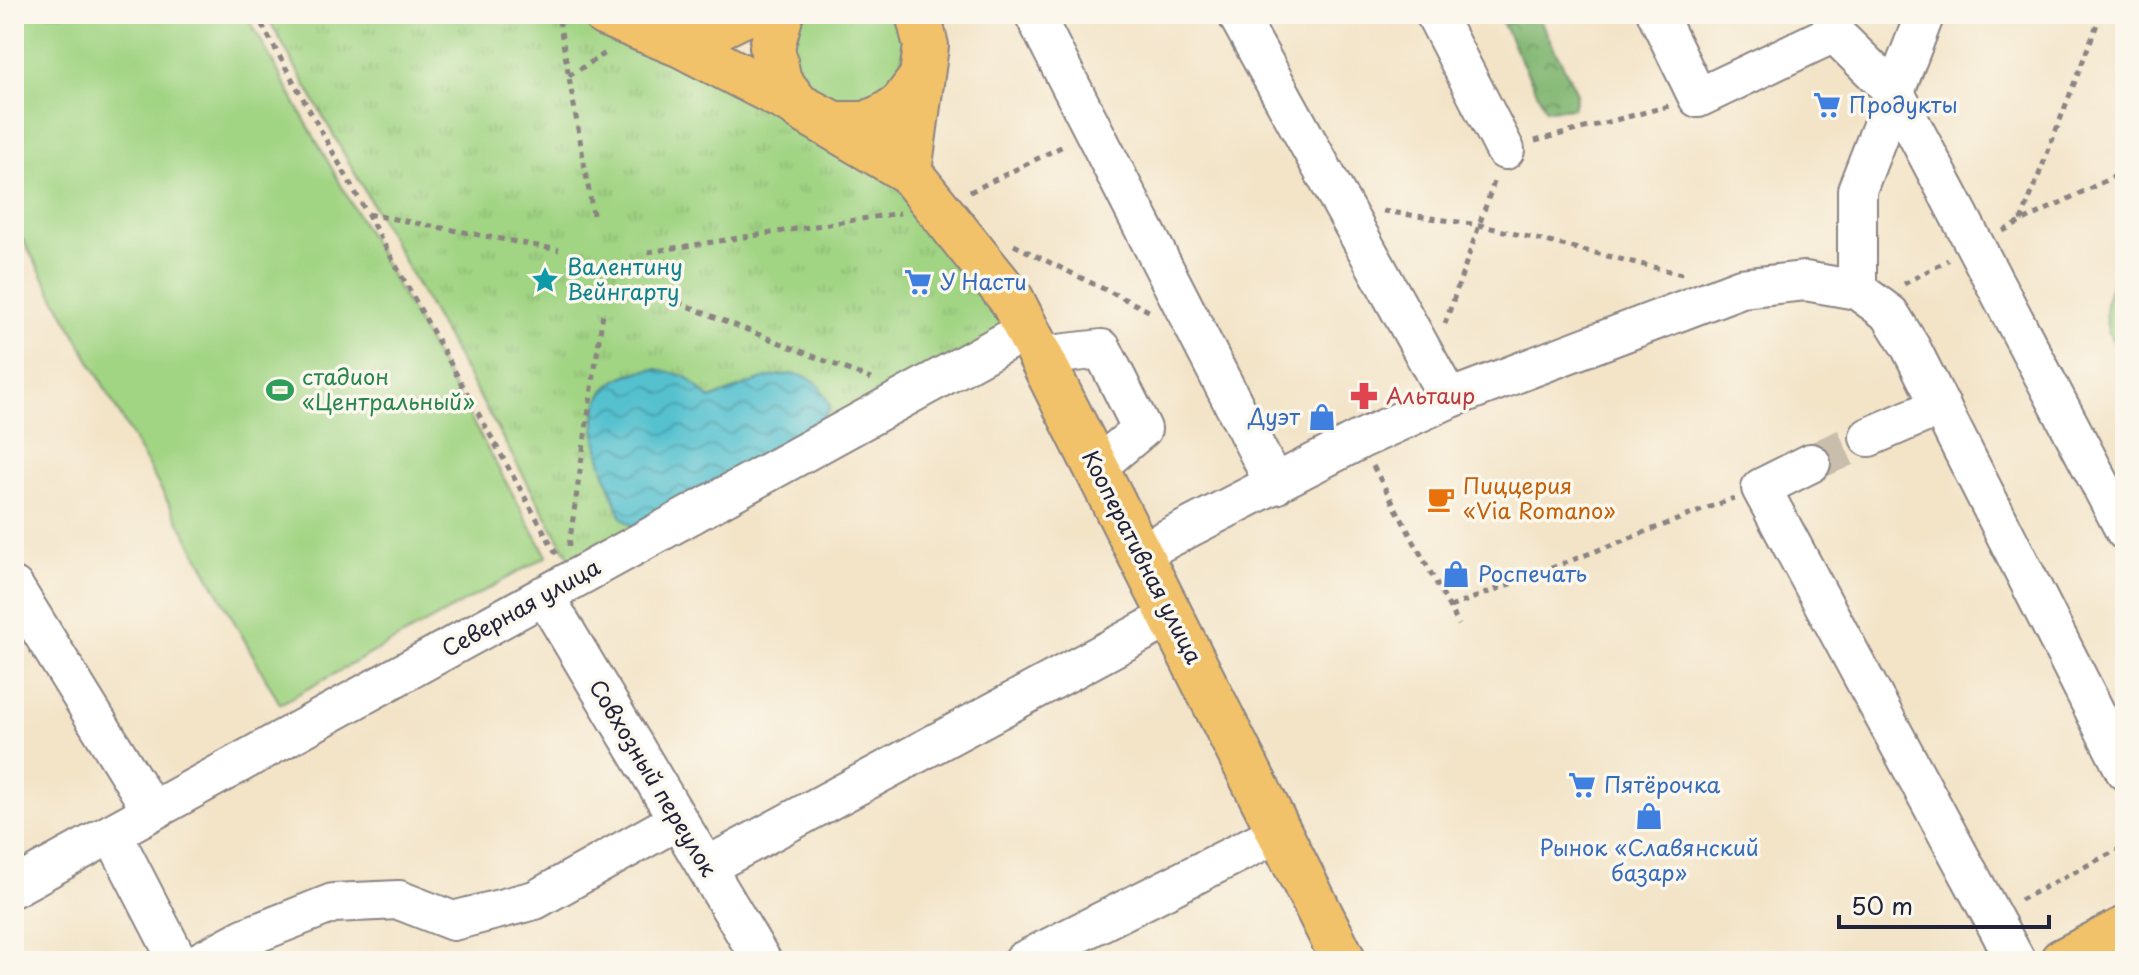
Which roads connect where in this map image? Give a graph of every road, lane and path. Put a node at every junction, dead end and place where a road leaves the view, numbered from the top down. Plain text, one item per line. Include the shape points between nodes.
1 (256, 14) edge
2 (605, 14) edge
3 (745, 14) edge
4 (781, 14) edge
5 (918, 14) edge
6 (942, 14) edge
7 (1034, 14) edge
8 (1237, 14) edge
9 (1435, 14) edge
10 (1657, 14) edge
11 (1925, 14) edge
12 (2101, 14) edge
13 (559, 20) dead end
14 (681, 45) junction
15 (919, 81) junction
16 (1895, 93) junction
17 (1698, 98) junction
18 (800, 108) junction
19 (1094, 130) junction
20 (1505, 150) junction
21 (909, 172) junction
22 (1342, 205) junction
23 (938, 207) junction
24 (367, 214) junction
25 (594, 220) dead end
26 (2021, 221) dead end
27 (1479, 225) junction
28 (1007, 241) dead end
29 (559, 250) dead end
30 (648, 252) dead end
31 (1741, 288) junction
32 (644, 289) dead end
33 (1857, 290) junction
34 (603, 313) dead end
35 (1200, 336) junction
36 (1034, 343) junction
37 (1440, 383) junction
38 (909, 394) junction
39 (1941, 406) junction
40 (1869, 437) tunnel mouth
41 (1359, 440) junction
42 (1811, 463) tunnel mouth
43 (1097, 467) junction
44 (1275, 485) junction
45 (1761, 488) junction
46 (2125, 531) edge
47 (1140, 553) junction
48 (560, 582) junction
49 (14, 587) edge
50 (1450, 607) junction
51 (1172, 616) junction
52 (1459, 625) dead end
53 (2125, 771) edge
54 (152, 811) junction
55 (678, 820) junction
56 (1280, 832) junction
57 (112, 833) junction
58 (2125, 846) edge
59 (706, 867) junction
60 (14, 887) edge
61 (1990, 915) junction
62 (178, 961) edge
63 (201, 961) edge
64 (762, 961) edge
65 (1023, 961) edge
66 (1344, 961) edge
67 (2016, 961) edge

1 - 24 path
2 - 14 main road
3 - 14 main road
4 - 18 main road via 774,58 779,81
5 - 15 main road via 926,46
6 - 15 street
7 - 19 street
8 - 22 street
9 - 20 street
10 - 17 street
11 - 16 street
12 - 26 path
13 - 25 path
14 - 18 main road
15 - 18 main road via 901,105 866,124 834,124
15 - 21 main road
16 - 17 street via 1834,33
16 - 33 street via 1857,190
16 - 46 street
17 - 20 path
18 - 21 main road, Кооперативная улица
19 - 23 path
19 - 35 street
20 - 27 path
21 - 23 main road, Кооперативная улица
22 - 27 path
22 - 37 street
23 - 30 path
23 - 36 main road, Кооперативная улица via 1012,300
24 - 29 path
24 - 48 path
27 - 31 path
27 - 37 path
28 - 35 path
31 - 33 street via 1805,281
31 - 37 street
32 - 38 path
33 - 39 street via 1890,314
34 - 48 path
35 - 44 street
36 - 38 street, Северная улица
36 - 43 main road, Кооперативная улица
36 - 43 street via 1102,349 1142,429
37 - 41 street
38 - 48 street, Северная улица
39 - 40 street
39 - 53 street
41 - 44 street
41 - 50 path
42 - 45 street
43 - 47 main road, Кооперативная улица
44 - 47 street
45 - 50 path
45 - 61 street
47 - 51 main road, Кооперативная улица
48 - 54 street, Северная улица
48 - 55 street, Совхозный переулок
49 - 54 street
50 - 52 path
51 - 56 main road, Кооперативная улица
51 - 59 street
54 - 57 street, Северная улица
55 - 59 street, Совхозный переулок
55 - 63 street via 535,900 453,921 399,900 333,903
56 - 65 street
56 - 66 main road, Кооперативная улица
57 - 60 street, Северная улица
57 - 62 street
58 - 61 path
59 - 64 street, Совхозный переулок
61 - 67 street

